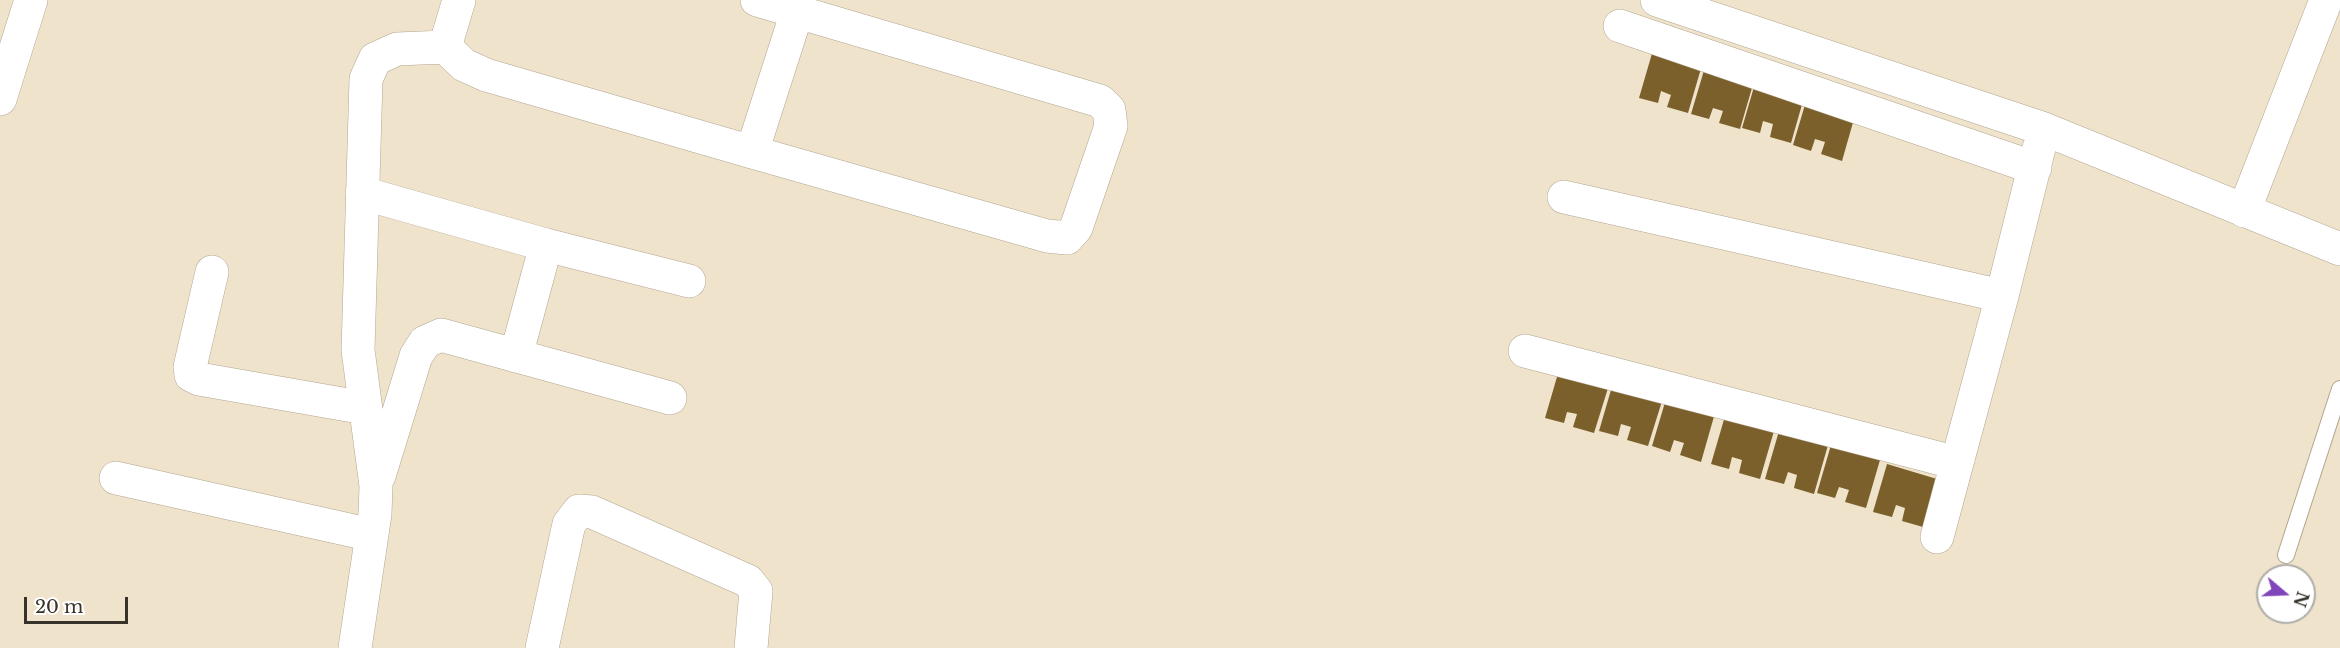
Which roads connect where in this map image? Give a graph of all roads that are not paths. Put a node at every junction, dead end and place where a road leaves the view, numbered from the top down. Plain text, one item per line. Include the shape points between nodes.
1 (31, 0) edge
2 (459, 0) edge
3 (758, 0) edge
4 (1658, 0) edge
5 (2326, 0) edge
6 (797, 12) junction
7 (1620, 26) dead end
8 (445, 47) junction
9 (0, 99) edge
10 (2043, 129) junction
11 (752, 152) junction
12 (2035, 168) junction
13 (362, 193) junction
14 (1564, 197) dead end
15 (2244, 211) junction
16 (546, 245) junction
17 (2340, 249) edge
18 (212, 272) dead end
19 (689, 281) dead end
20 (2002, 296) junction
21 (1525, 351) dead end
22 (516, 356) junction
23 (2340, 389) edge
24 (670, 398) dead end
25 (365, 408) junction
26 (1957, 463) junction
27 (116, 478) dead end
28 (376, 486) junction
29 (372, 535) junction
30 (1937, 537) dead end
31 (2286, 555) dead end
32 (354, 648) edge
33 (542, 648) edge
34 (751, 648) edge

1 - 9 street
2 - 8 street
3 - 6 street
4 - 10 street
5 - 15 street
6 - 11 street
6 - 11 street via 1101,101 1109,110 1111,126 1076,228 1067,238 1047,236
7 - 12 street
8 - 11 street via 464,65 486,75
8 - 13 street via 397,49 375,59 366,79
10 - 12 street
10 - 15 street
12 - 20 street
13 - 16 street
13 - 25 street via 358,351
14 - 20 street
15 - 17 street
16 - 19 street
16 - 22 street
18 - 25 street via 191,375
20 - 26 street
21 - 26 street
22 - 24 street
22 - 28 street via 441,335 425,342 416,356
23 - 31 lane
25 - 28 street
26 - 30 street
27 - 29 street
28 - 29 street
29 - 32 street
33 - 34 street via 569,524 579,511 592,512 748,581 756,591

